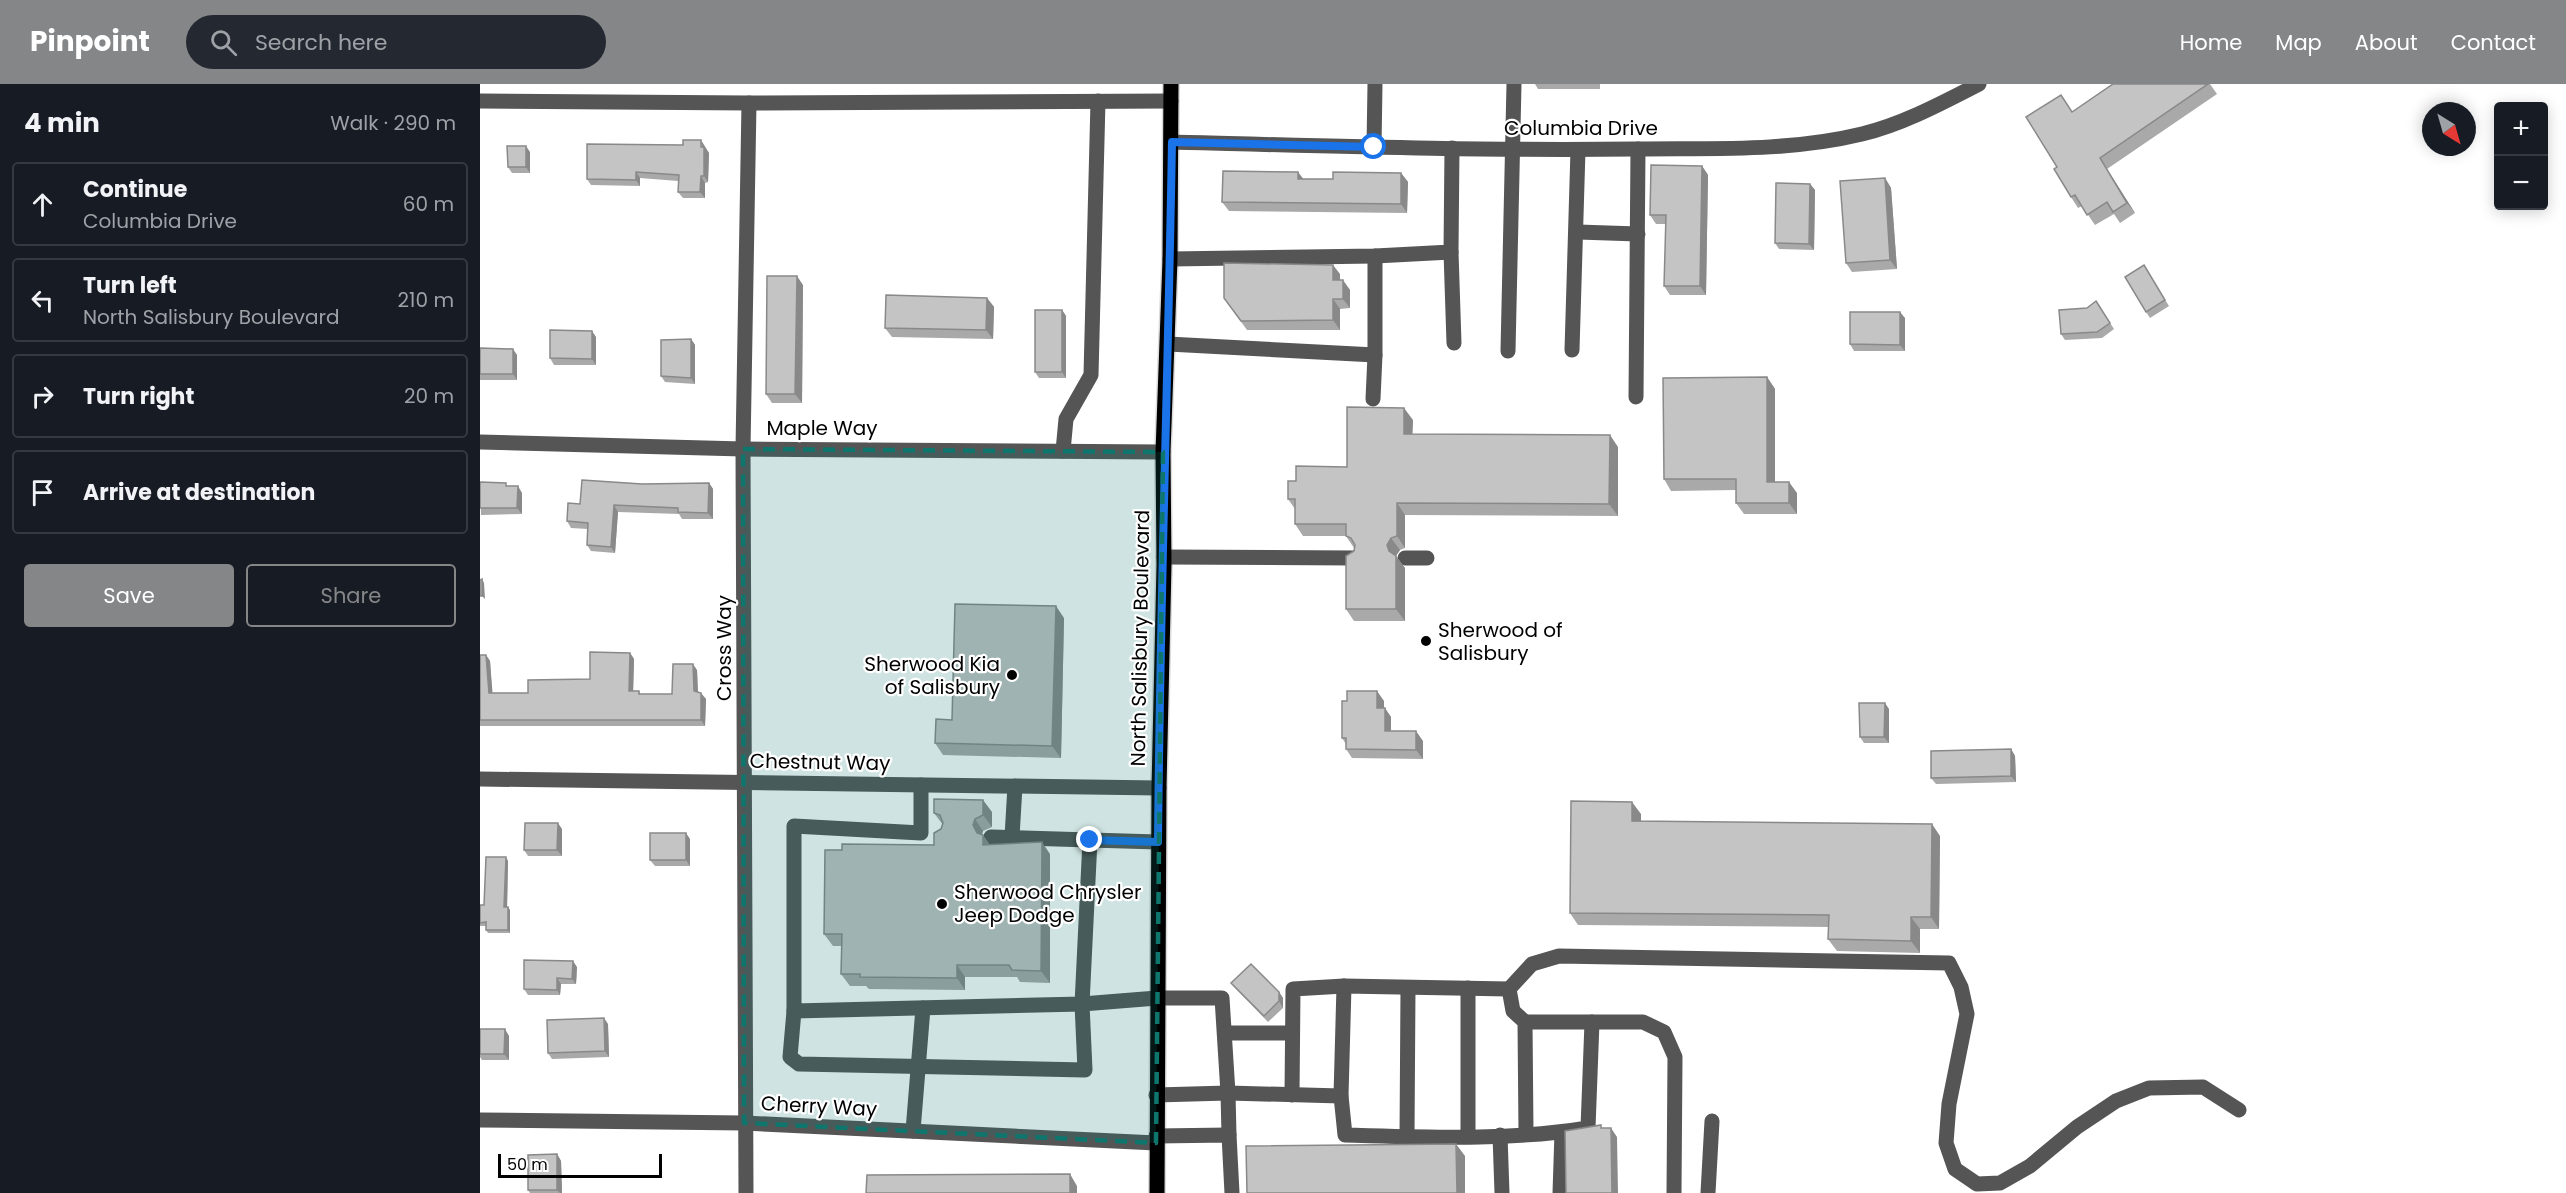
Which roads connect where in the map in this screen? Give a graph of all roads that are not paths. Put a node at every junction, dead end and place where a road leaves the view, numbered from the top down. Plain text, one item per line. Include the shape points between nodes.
1 (1171, 84) edge
2 (1375, 84) edge
3 (1514, 84) edge
4 (1979, 84) edge
5 (1171, 100) junction
6 (480, 101) edge
7 (1098, 101) junction
8 (749, 103) junction
9 (1172, 142) junction
10 (1374, 147) junction
11 (1452, 148) junction
12 (1638, 149) junction
13 (1510, 150) junction
14 (1578, 150) junction
15 (1578, 232) junction
16 (1638, 234) junction
17 (1451, 252) junction
18 (1375, 256) junction
19 (1170, 259) junction
20 (1454, 343) dead end
21 (1168, 344) junction
22 (1572, 350) dead end
23 (1508, 351) dead end
24 (1375, 355) junction
25 (1636, 398) dead end
26 (1373, 399) dead end
27 (480, 442) edge
28 (743, 449) junction
29 (1063, 451) junction
30 (1163, 452) junction
31 (1164, 556) junction
32 (1354, 558) edge
33 (1405, 558) dead end
34 (1427, 558) dead end
35 (480, 779) edge
36 (746, 782) junction
37 (921, 785) junction
38 (1015, 786) junction
39 (1159, 788) junction
40 (991, 837) dead end
41 (1012, 837) junction
42 (1090, 840) junction
43 (1158, 842) junction
44 (1344, 986) junction
45 (1408, 988) junction
46 (1467, 988) junction
47 (1509, 989) junction
48 (1157, 998) junction
49 (1082, 1004) junction
50 (923, 1008) junction
51 (794, 1011) junction
52 (1525, 1022) junction
53 (1592, 1022) junction
54 (1226, 1033) junction
55 (1292, 1033) junction
56 (918, 1066) junction
57 (1228, 1093) junction
58 (1156, 1095) junction
59 (1292, 1095) junction
60 (1341, 1096) junction
61 (2239, 1110) dead end
62 (480, 1120) edge
63 (1712, 1120) dead end
64 (744, 1123) junction
65 (914, 1131) junction
66 (1562, 1132) junction
67 (1526, 1133) junction
68 (1229, 1135) junction
69 (1500, 1135) junction
70 (1468, 1136) junction
71 (1407, 1137) junction
72 (1156, 1139) junction
73 (746, 1193) edge
74 (1157, 1193) edge
75 (1232, 1193) edge
76 (1502, 1193) edge
77 (1560, 1193) edge
78 (1674, 1193) edge
79 (1708, 1193) edge

1 - 5 main road, North Salisbury Boulevard
2 - 10 street
3 - 13 street
4 - 12 street, Columbia Drive via 1918,114 1864,134 1808,145
5 - 7 street
5 - 9 main road, North Salisbury Boulevard
6 - 8 street
7 - 8 street
7 - 29 street via 1091,375 1066,419
8 - 28 street, Cross Way
9 - 10 street, Columbia Drive
9 - 19 main road, North Salisbury Boulevard
10 - 11 street, Columbia Drive
11 - 13 street, Columbia Drive
11 - 17 street
12 - 14 street, Columbia Drive
12 - 16 street
13 - 14 street, Columbia Drive
13 - 23 street
14 - 15 street
15 - 16 street
15 - 22 street
16 - 25 street
17 - 18 street
17 - 20 street
18 - 19 street
18 - 24 street
19 - 21 main road, North Salisbury Boulevard
21 - 24 street
21 - 30 main road, North Salisbury Boulevard
24 - 26 street
27 - 28 street, Maple Way
28 - 29 street, Maple Way
28 - 36 street, Cross Way
29 - 30 street, Maple Way
30 - 31 main road, North Salisbury Boulevard
31 - 32 street
31 - 39 main road, North Salisbury Boulevard
33 - 34 street
35 - 36 street, Chestnut Way
36 - 37 street, Chestnut Way
36 - 64 street, Cross Way
37 - 38 street, Chestnut Way
37 - 51 street via 926,834 794,826
38 - 39 street, Chestnut Way
38 - 41 street
39 - 43 main road, North Salisbury Boulevard
40 - 41 street
41 - 42 street
42 - 43 street
42 - 49 street
43 - 48 main road, North Salisbury Boulevard
44 - 45 street
44 - 55 street via 1293,988
44 - 60 street
45 - 46 street
45 - 71 street
46 - 47 street
46 - 70 street
47 - 52 street via 1513,1011
47 - 61 street via 1532,964 1559,956 1949,963 1961,987 1967,1014 1949,1104 1946,1143 1955,1169 1977,1184 2000,1183 2030,1166 2116,1101 2150,1088 2203,1087
48 - 49 street
48 - 54 street via 1222,998
48 - 58 main road, North Salisbury Boulevard
49 - 50 street
49 - 56 street via 1085,1070
50 - 51 street
50 - 56 street
51 - 56 street via 790,1057 799,1064
52 - 53 street
52 - 67 street
53 - 66 street via 1588,1128
53 - 78 street via 1643,1022 1664,1032 1675,1057
54 - 55 street
54 - 57 street
55 - 59 street
56 - 65 street
57 - 58 street
57 - 59 street
57 - 68 street
58 - 72 main road, North Salisbury Boulevard
59 - 60 street
60 - 71 street via 1345,1135
62 - 64 street, Cherry Way
63 - 79 street
64 - 65 street, Cherry Way
64 - 73 street, Cross Way
65 - 72 street, Cherry Way
66 - 67 street
66 - 77 street
67 - 69 street
68 - 72 street, Cherry Way
68 - 75 street
69 - 70 street
69 - 76 street
70 - 71 street
72 - 74 main road, North Salisbury Boulevard

